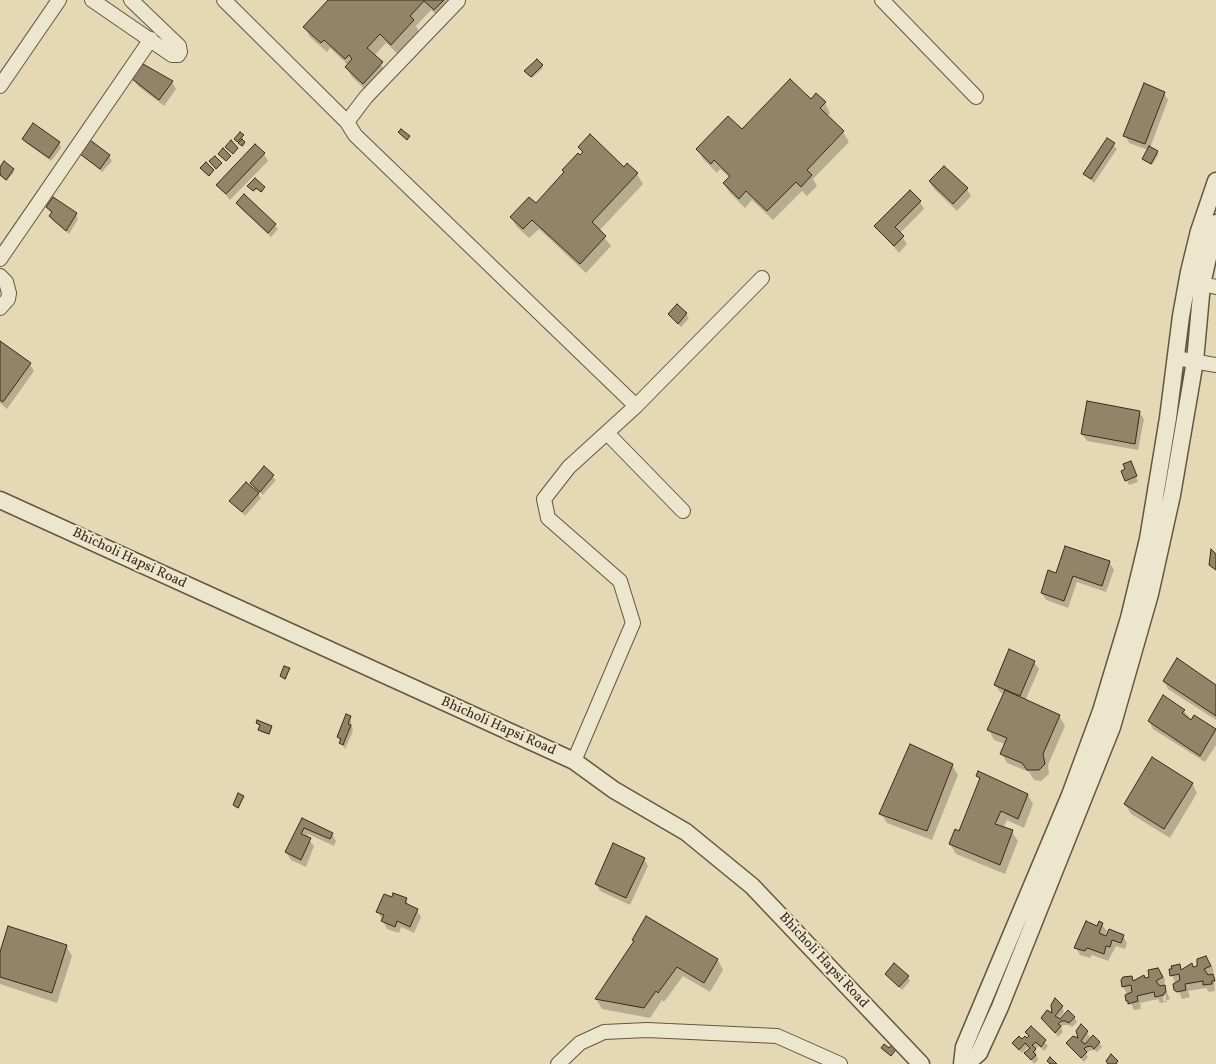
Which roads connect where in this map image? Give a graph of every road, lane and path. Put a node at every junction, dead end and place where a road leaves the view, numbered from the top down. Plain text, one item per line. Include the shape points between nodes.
1 (59, 0) edge
2 (92, 0) edge
3 (131, 0) edge
4 (224, 0) edge
5 (882, 0) edge
6 (458, 1) dead end
7 (151, 39) junction
8 (0, 86) edge
9 (976, 97) dead end
10 (347, 122) junction
11 (1216, 181) edge
12 (1216, 223) edge
13 (0, 259) edge
14 (0, 276) edge
15 (762, 278) dead end
16 (1209, 285) edge
17 (0, 308) edge
18 (1176, 358) junction
19 (1194, 361) junction
20 (1216, 366) edge
21 (636, 406) junction
22 (607, 433) junction
23 (2, 504) edge
24 (683, 511) dead end
25 (574, 762) junction
26 (558, 1064) edge
27 (840, 1064) edge
28 (921, 1064) edge
29 (962, 1064) edge
30 (966, 1064) edge

1 - 8 street
2 - 7 street
3 - 7 street via 179,46 180,52 176,56
4 - 10 street
5 - 9 street
6 - 10 street via 366,97
7 - 13 street
10 - 21 street via 355,136
11 - 18 street via 1189,272
12 - 16 street
14 - 17 street via 9,293
15 - 21 street
16 - 19 street
18 - 19 street
18 - 29 street via 1148,539 1101,710 1070,795 964,1047
19 - 20 street
19 - 30 street via 1172,495 1150,594 1112,728 1000,1007 979,1053
21 - 22 street
22 - 24 street
22 - 25 street via 569,467 544,500 548,518 620,581 633,623
23 - 25 street, Bhicholi Hapsi Road
25 - 28 street, Bhicholi Hapsi Road via 614,790 686,832 752,886
26 - 27 street via 580,1043 604,1032 647,1030 777,1036

